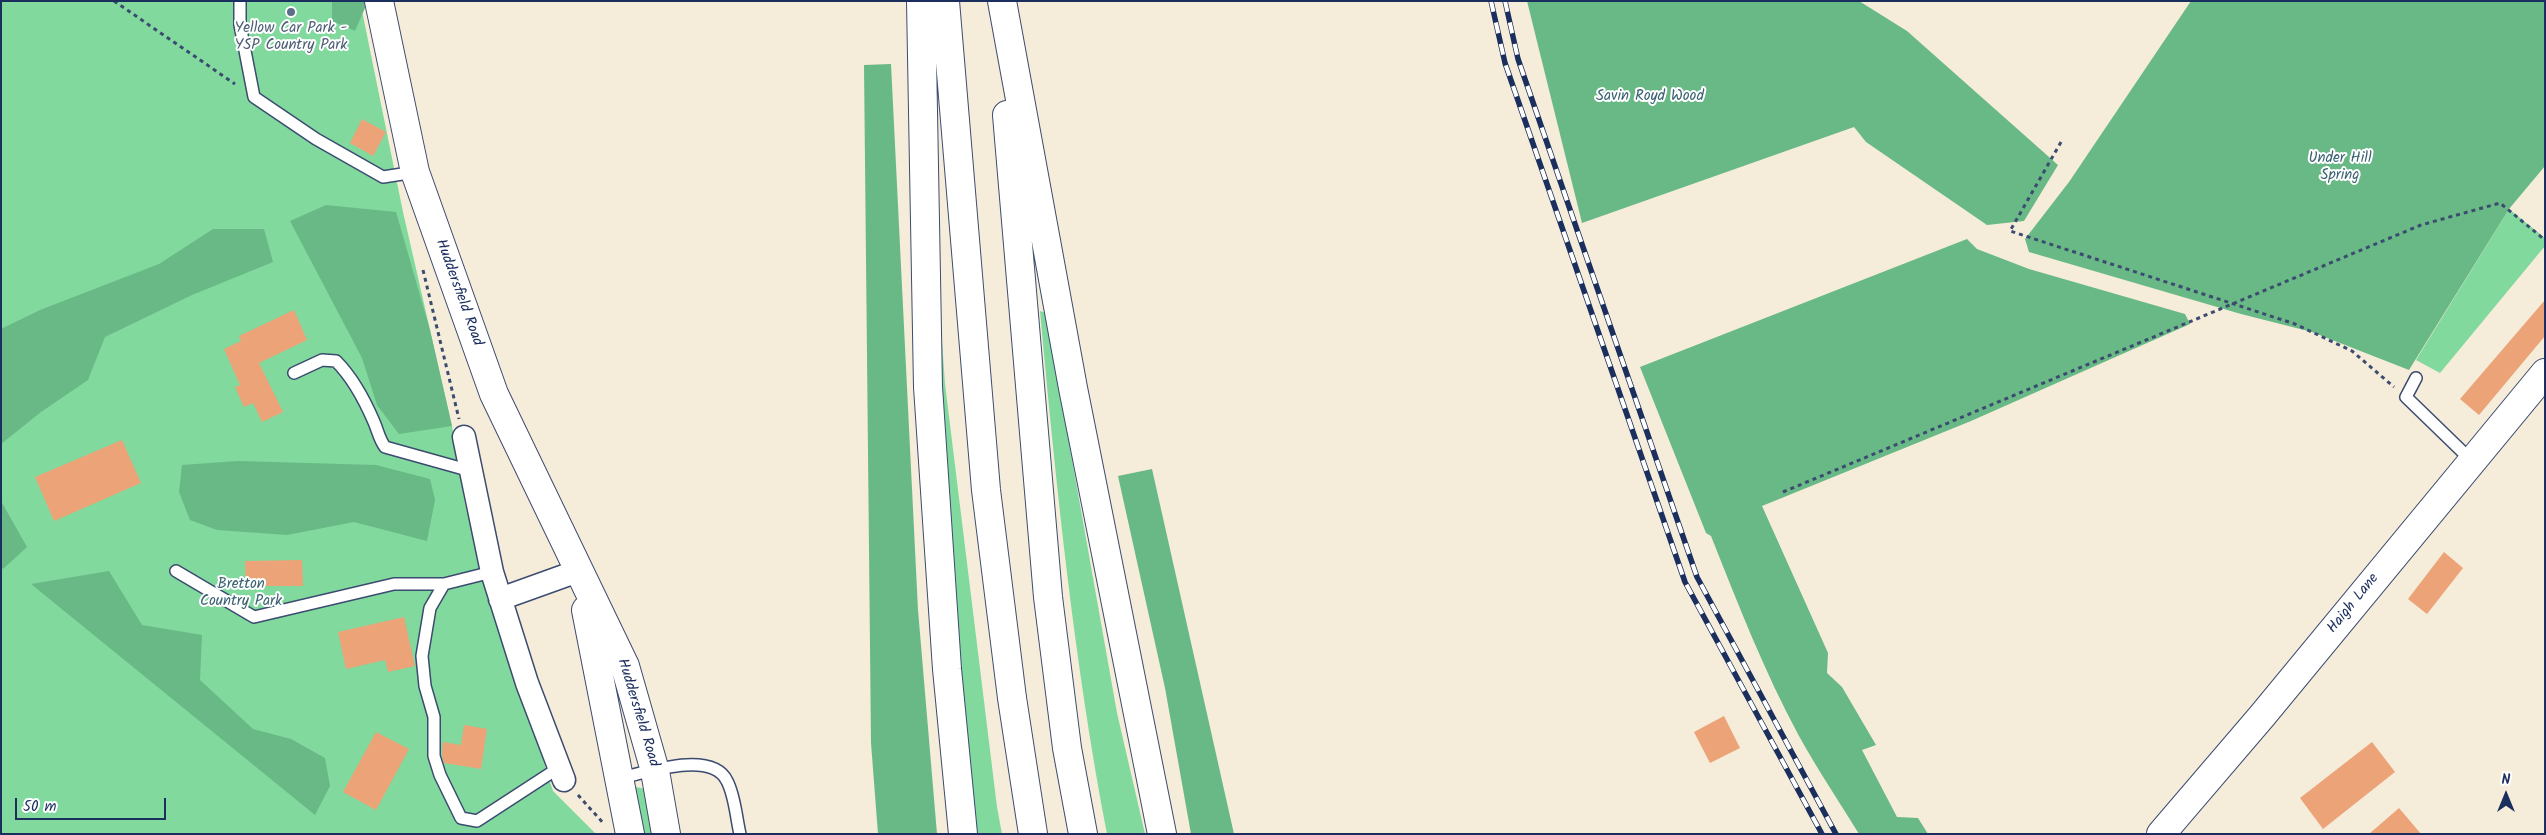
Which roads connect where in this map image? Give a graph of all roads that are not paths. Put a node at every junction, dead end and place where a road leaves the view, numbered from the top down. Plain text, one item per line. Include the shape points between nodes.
1 (240, 1) edge
2 (379, 1) edge
3 (921, 1) edge
4 (945, 1) edge
5 (997, 1) edge
6 (1002, 1) edge
7 (415, 172) junction
8 (294, 373) dead end
9 (2545, 373) edge
10 (2416, 378) dead end
11 (464, 436) road end
12 (2472, 461) junction
13 (471, 471) junction
14 (176, 571) dead end
15 (578, 571) junction
16 (492, 572) junction
17 (444, 584) junction
18 (500, 599) junction
19 (655, 771) junction
20 (562, 773) joint
21 (621, 778) junction
22 (618, 830) edge
23 (666, 834) edge
24 (740, 834) edge
25 (963, 834) edge
26 (1033, 834) edge
27 (1083, 834) edge
28 (1162, 834) edge
29 (2161, 834) edge

1 - 7 lane via 240,25 254,97 316,139 383,177
2 - 7 main road, Huddersfield Road
3 - 25 main road via 928,387 947,669
4 - 26 main road via 986,490
5 - 27 main road via 1048,597 1067,748
6 - 28 main road
7 - 15 main road, Huddersfield Road via 494,394
8 - 13 lane via 322,360 336,361 346,372 385,447
9 - 12 main road, Haigh Lane
10 - 12 lane via 2406,396
11 - 13 street
12 - 29 main road, Haigh Lane
13 - 16 street
14 - 17 lane via 254,617 394,584
15 - 18 street
15 - 19 main road, Huddersfield Road via 625,666
15 - 21 main road, Huddersfield Road
16 - 17 lane
16 - 18 street
17 - 20 lane via 430,608 422,656 425,686 434,717 434,756 462,818 477,821
18 - 20 street via 527,683
19 - 21 lane
19 - 23 main road, Huddersfield Road
19 - 24 lane via 702,764 719,770 730,788
21 - 22 main road, Huddersfield Road

